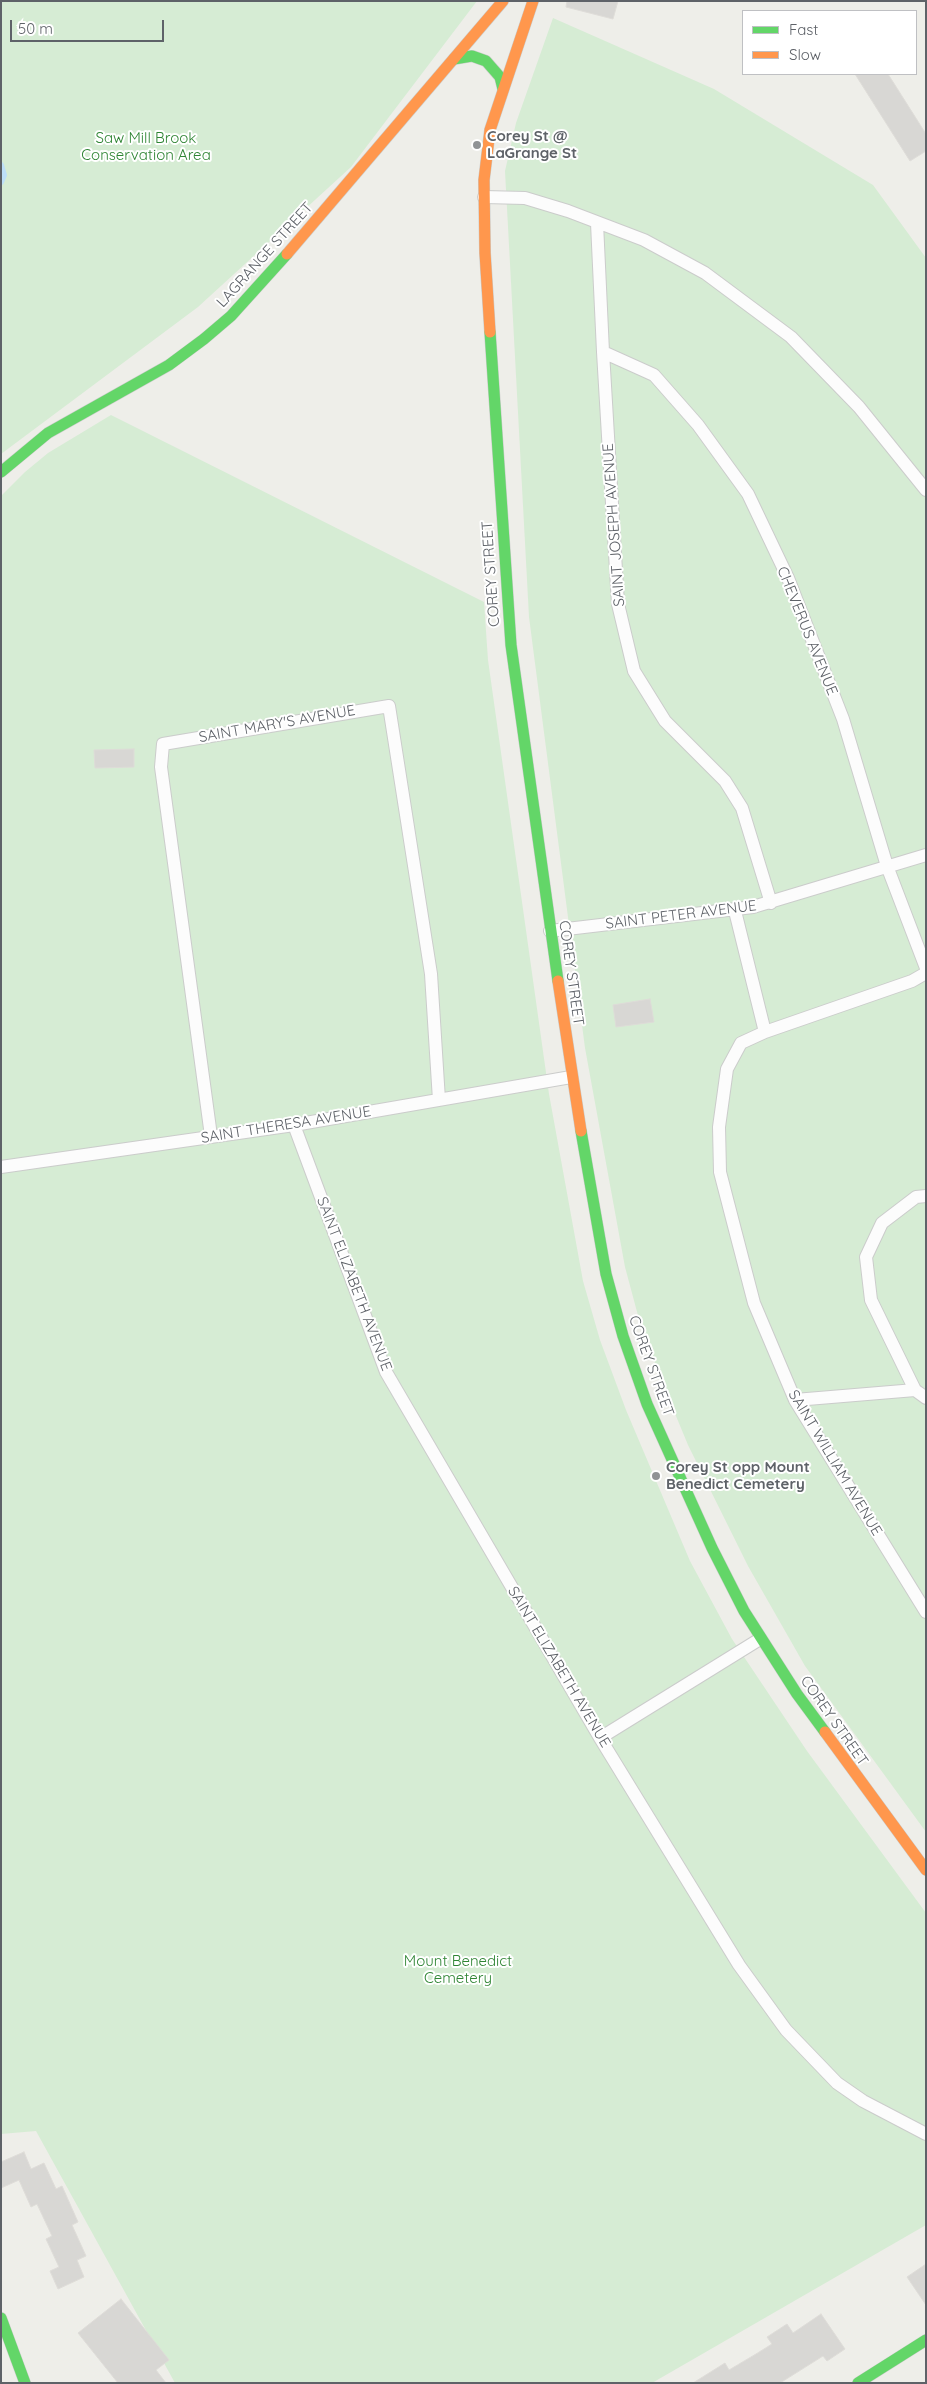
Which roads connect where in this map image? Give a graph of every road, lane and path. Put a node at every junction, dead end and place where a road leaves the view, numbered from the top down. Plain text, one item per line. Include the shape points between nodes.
1 (503, 1) edge
2 (533, 1) edge
3 (454, 59) junction
4 (504, 88) junction
5 (484, 197) junction
6 (597, 223) junction
7 (603, 352) junction
8 (1, 472) edge
9 (926, 490) edge
10 (926, 855) edge
11 (888, 866) junction
12 (771, 903) junction
13 (735, 911) junction
14 (550, 931) junction
15 (926, 968) edge
16 (926, 974) edge
17 (765, 1032) junction
18 (570, 1077) junction
19 (439, 1100) junction
20 (294, 1125) junction
21 (211, 1136) junction
22 (1, 1167) edge
23 (926, 1196) edge
24 (915, 1390) junction
25 (926, 1398) edge
26 (795, 1400) junction
27 (926, 1612) edge
28 (760, 1638) junction
29 (600, 1738) junction
30 (926, 1870) edge
31 (926, 2134) edge
32 (1, 2318) edge
33 (926, 2340) edge
34 (25, 2383) edge
35 (858, 2383) edge

1 - 3 street, LAGRANGE STREET
2 - 4 street, COREY STREET
3 - 4 street via 472,56 486,61 500,77
3 - 8 street, LAGRANGE STREET via 265,280 219,328 169,365 63,422 34,442
4 - 5 street, COREY STREET via 489,139
5 - 6 lane via 525,198
5 - 14 street, COREY STREET via 507,604
6 - 7 lane, SAINT JOSEPH AVENUE
6 - 9 lane via 644,240 705,273 791,337 859,406
7 - 11 lane, CHEVERUS AVENUE via 654,375 698,425 748,494 788,578 843,719
7 - 12 lane, SAINT JOSEPH AVENUE via 618,604 634,671 665,721 726,781 738,801
10 - 11 lane, SAINT PETER AVENUE
11 - 12 lane, SAINT PETER AVENUE
11 - 15 lane, CHEVERUS AVENUE
12 - 13 lane, SAINT PETER AVENUE
13 - 14 lane, SAINT PETER AVENUE
13 - 17 lane
14 - 18 street, COREY STREET
16 - 17 lane, SAINT WILLIAM AVENUE
17 - 26 lane, SAINT WILLIAM AVENUE via 741,1043 727,1069 719,1126 720,1172 754,1303
18 - 19 lane, SAINT THERESA AVENUE
18 - 28 street, COREY STREET via 599,1239 623,1336 647,1404 673,1463 712,1548
19 - 20 lane, SAINT THERESA AVENUE
19 - 21 lane, SAINT MARY'S AVENUE via 431,974 389,706 163,744 162,767
20 - 21 lane, SAINT THERESA AVENUE
20 - 29 lane, SAINT ELIZABETH AVENUE via 386,1372
21 - 22 lane, SAINT THERESA AVENUE
23 - 24 lane via 916,1197 882,1223 866,1257 871,1300
24 - 25 lane
24 - 26 lane
26 - 27 lane, SAINT WILLIAM AVENUE
28 - 29 lane
28 - 30 street, COREY STREET via 850,1770
29 - 31 lane, SAINT ELIZABETH AVENUE via 760,1998 786,2030 822,2070 848,2092
32 - 34 street
33 - 35 street

